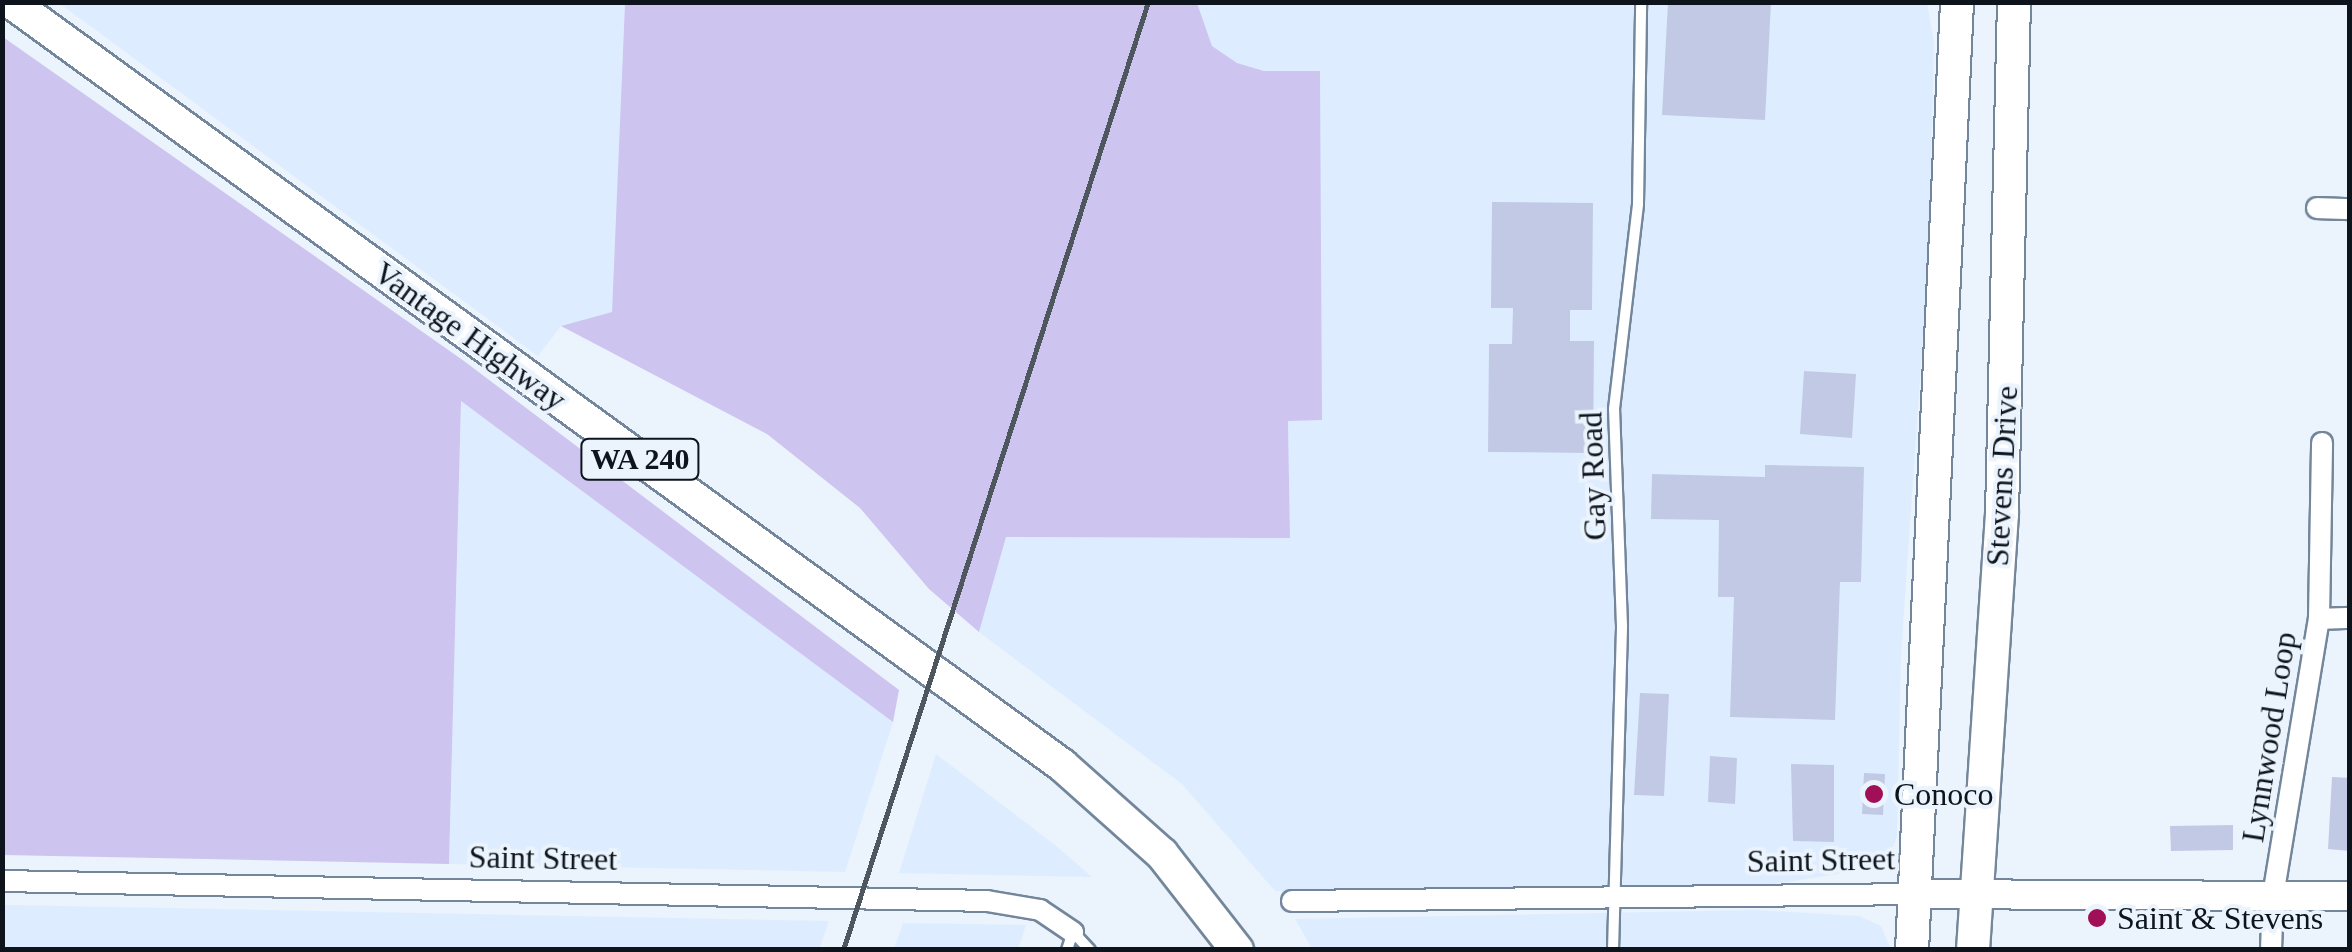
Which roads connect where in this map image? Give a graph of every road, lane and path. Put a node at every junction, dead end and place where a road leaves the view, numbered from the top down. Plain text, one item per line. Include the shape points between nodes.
1 (10, 2) edge
2 (1641, 2) edge
3 (1957, 2) edge
4 (2014, 2) edge
5 (2317, 208) dead end
6 (2350, 209) edge
7 (2322, 443) dead end
8 (2350, 618) edge
9 (2319, 619) junction
10 (2, 881) edge
11 (1914, 894) junction
12 (1976, 894) junction
13 (2273, 896) junction
14 (2350, 896) edge
15 (1613, 897) junction
16 (1292, 901) dead end
17 (1070, 941) edge
18 (1090, 950) edge
19 (1238, 950) edge
20 (1613, 950) edge
21 (1912, 950) edge
22 (1973, 950) edge
23 (2271, 950) edge

1 - 19 main road, Vantage Highway / WA 240 via 1062,765 1162,854
2 - 15 lane, Gay Road via 1638,204 1614,409 1622,626
3 - 11 main road, Stevens Drive
4 - 12 main road, Stevens Drive via 2002,514
5 - 6 street
7 - 9 street
8 - 9 street, Lynnwood Loop
9 - 13 street, Lynnwood Loop
10 - 17 street, Saint Street via 987,901 1040,910
11 - 12 street, Saint Street
11 - 15 street, Saint Street
11 - 21 main road, Stevens Drive
12 - 13 street, Saint Street
12 - 22 main road, Stevens Drive
13 - 14 street, Saint Street
13 - 23 street, Lynnwood Loop
15 - 16 street, Saint Street
15 - 20 lane, Gay Road
17 - 18 lane

